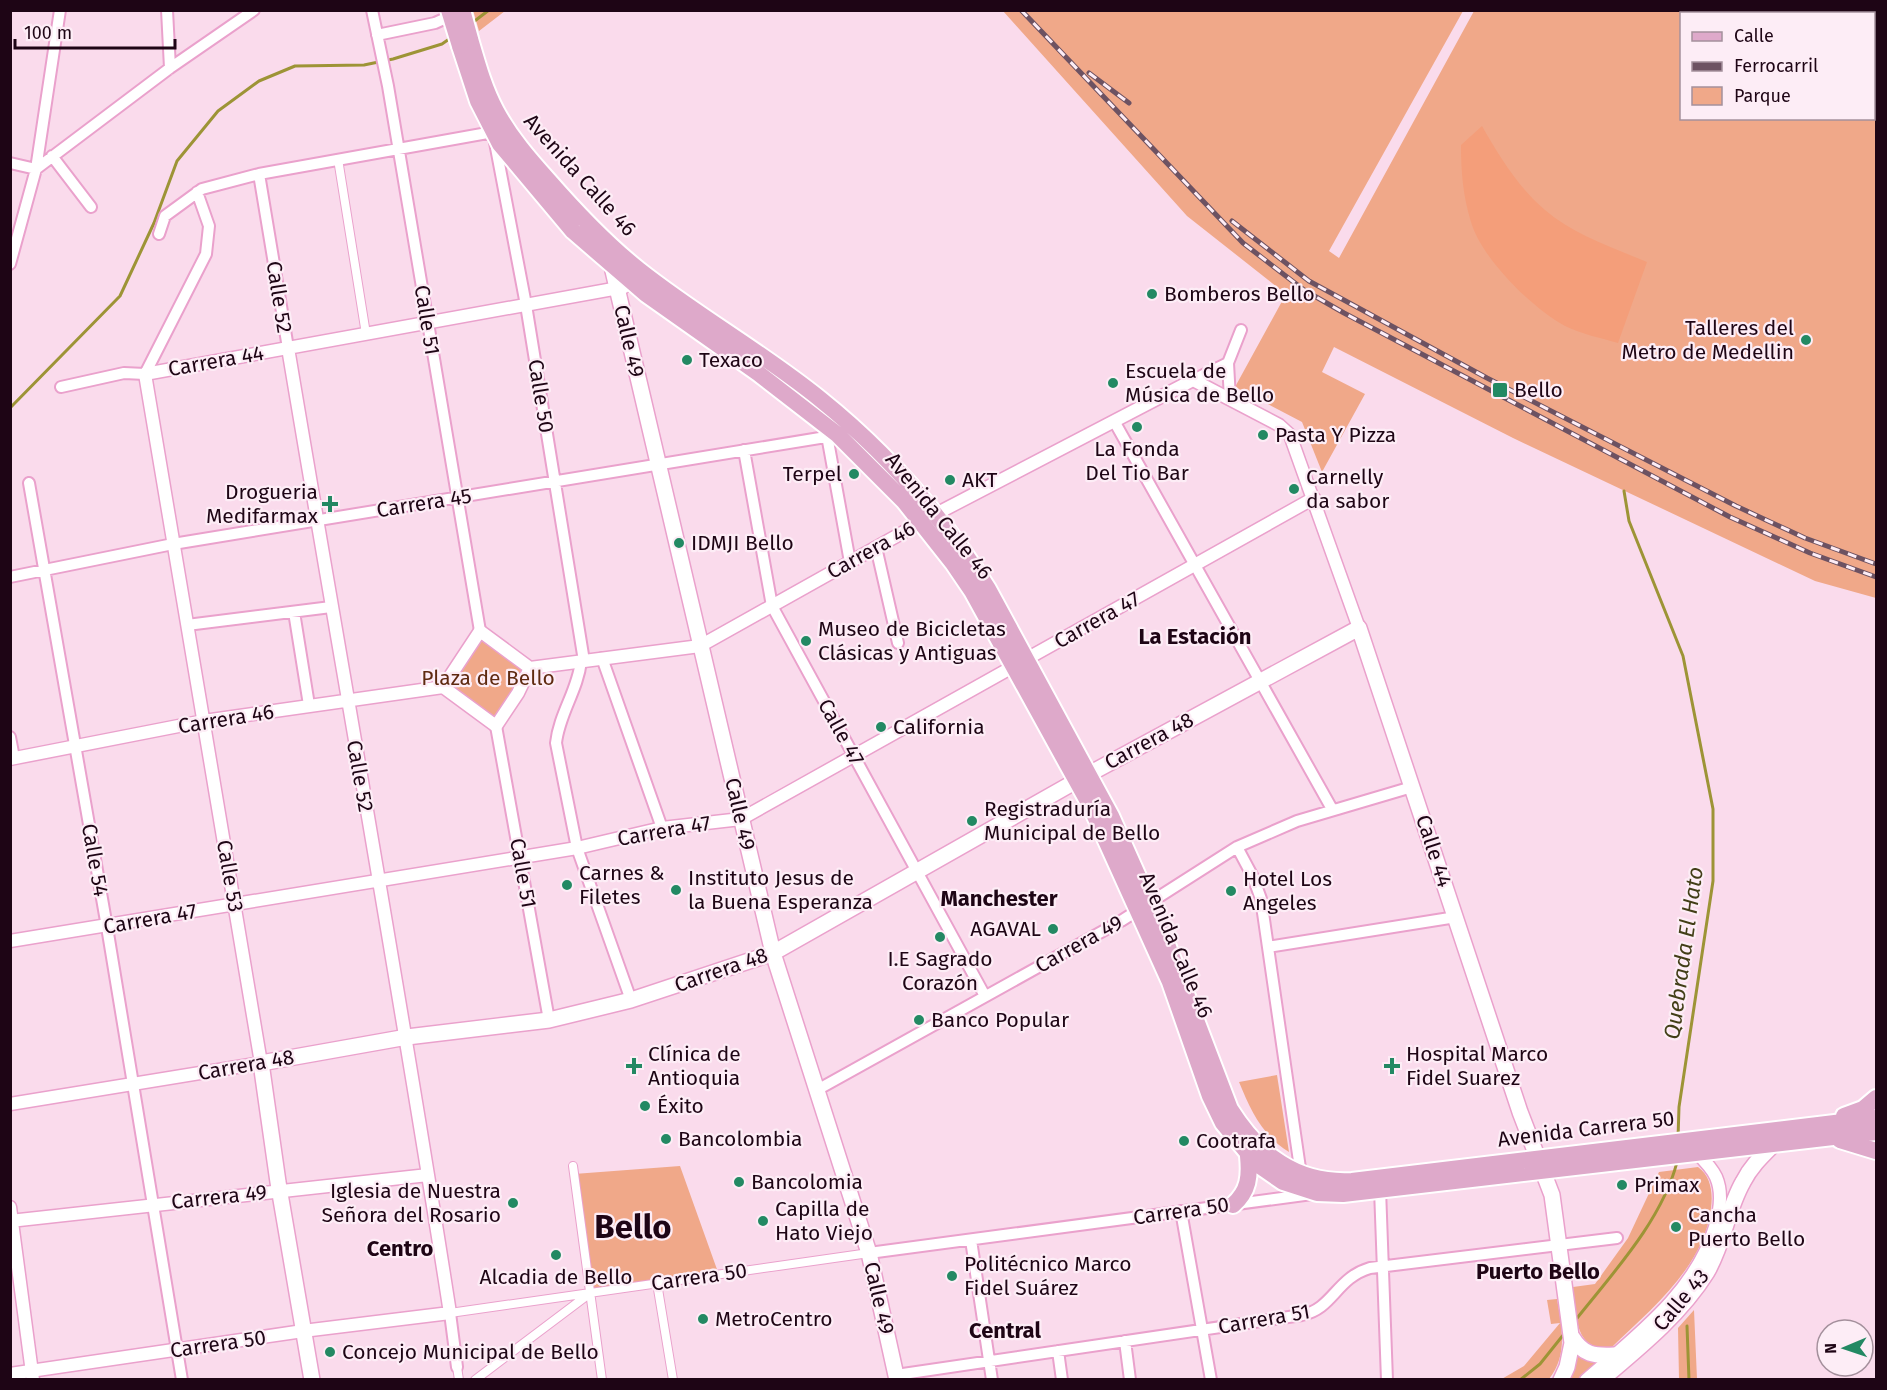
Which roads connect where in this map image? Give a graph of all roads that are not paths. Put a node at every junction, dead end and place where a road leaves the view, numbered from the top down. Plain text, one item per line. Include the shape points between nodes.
1 (60, 10) edge
2 (167, 10) edge
3 (254, 10) edge
4 (372, 10) edge
5 (449, 10) edge
6 (462, 10) edge
7 (377, 35) junction
8 (465, 43) junction
9 (170, 68) junction
10 (493, 132) junction
11 (399, 149) junction
12 (52, 156) junction
13 (338, 159) junction
14 (10, 163) edge
15 (36, 169) junction
16 (259, 174) junction
17 (197, 192) junction
18 (91, 207) dead end
19 (159, 234) dead end
20 (606, 242) junction
21 (10, 264) edge
22 (612, 268) junction
23 (655, 281) junction
24 (634, 285) junction
25 (617, 289) junction
26 (526, 305) junction
27 (428, 323) junction
28 (1241, 330) dead end
29 (366, 334) junction
30 (288, 348) junction
31 (1228, 363) junction
32 (144, 374) junction
33 (1193, 380) junction
34 (61, 387) dead end
35 (1230, 399) junction
36 (1114, 421) junction
37 (830, 432) junction
38 (744, 450) junction
39 (658, 464) junction
40 (555, 482) junction
41 (29, 483) dead end
42 (456, 498) junction
43 (1314, 498) junction
44 (927, 519) junction
45 (317, 520) junction
46 (173, 544) junction
47 (876, 547) junction
48 (850, 562) junction
49 (1195, 565) junction
50 (42, 569) junction
51 (10, 577) edge
52 (772, 606) junction
53 (331, 607) junction
54 (294, 612) junction
55 (187, 625) junction
56 (1359, 628) junction
57 (480, 631) junction
58 (898, 643) dead end
59 (700, 646) junction
60 (602, 658) junction
61 (583, 661) junction
62 (1020, 663) junction
63 (530, 668) junction
64 (1260, 682) junction
65 (443, 687) junction
66 (347, 700) junction
67 (309, 705) junction
68 (204, 721) junction
69 (496, 726) junction
70 (10, 737) edge
71 (74, 747) junction
72 (854, 756) junction
73 (12, 759) edge
74 (1084, 777) junction
75 (1412, 787) junction
76 (1332, 809) junction
77 (741, 819) junction
78 (662, 828) junction
79 (1237, 847) junction
80 (577, 848) junction
81 (520, 857) junction
82 (917, 872) junction
83 (377, 879) junction
84 (234, 904) junction
85 (1144, 906) junction
86 (1455, 917) junction
87 (107, 927) junction
88 (10, 941) edge
89 (1268, 947) junction
90 (773, 953) junction
91 (985, 996) junction
92 (631, 1000) junction
93 (549, 1020) junction
94 (407, 1037) junction
95 (261, 1063) junction
96 (134, 1085) junction
97 (817, 1090) junction
98 (1876, 1098) edge
99 (10, 1104) edge
100 (1876, 1118) edge
101 (1814, 1132) junction
102 (1876, 1132) edge
103 (1775, 1143) junction
104 (1692, 1148) junction
105 (1876, 1151) edge
106 (1248, 1156) junction
107 (1541, 1164) junction
108 (573, 1166) dead end
109 (429, 1175) junction
110 (1301, 1175) junction
111 (1380, 1189) junction
112 (280, 1191) junction
113 (1317, 1193) junction
114 (1233, 1204) junction
115 (153, 1205) junction
116 (10, 1207) edge
117 (1180, 1212) junction
118 (11, 1221) edge
119 (1617, 1238) dead end
120 (971, 1240) junction
121 (1559, 1245) junction
122 (869, 1253) junction
123 (1383, 1267) junction
124 (657, 1283) junction
125 (590, 1293) junction
126 (450, 1313) junction
127 (1202, 1330) junction
128 (303, 1331) junction
129 (1572, 1337) junction
130 (1125, 1341) junction
131 (177, 1350) junction
132 (1058, 1351) junction
133 (1614, 1355) junction
134 (989, 1361) junction
135 (457, 1367) joint
136 (10, 1374) edge
137 (33, 1375) edge
138 (896, 1377) edge
139 (182, 1380) edge
140 (312, 1380) edge
141 (459, 1380) edge
142 (475, 1380) edge
143 (602, 1380) edge
144 (673, 1380) edge
145 (992, 1380) edge
146 (1062, 1380) edge
147 (1130, 1380) edge
148 (1211, 1380) edge
149 (1387, 1380) edge
150 (1561, 1380) edge
151 (1586, 1380) edge
152 (1601, 1380) edge

1 - 15 street
2 - 9 street
3 - 9 street
4 - 7 street, Calle 51
5 - 8 main road, bridge
6 - 7 street via 435,23
6 - 8 main road, bridge
7 - 11 street, Calle 51
8 - 10 main road, Avenida Calle 46 via 474,90
8 - 20 main road, Avenida Calle 46 via 507,129 557,191
9 - 12 street
10 - 11 street
10 - 22 main road, Avenida Calle 46 via 508,156 565,223
10 - 26 street, Calle 50
11 - 13 street
11 - 27 street, Calle 51
12 - 15 street
12 - 18 street
13 - 16 street
13 - 29 street
14 - 15 street
15 - 21 street
16 - 17 street
16 - 30 street, Calle 52
17 - 19 street via 165,216
17 - 32 street via 209,226 206,254
20 - 22 main road, Calle 49
20 - 23 main road, Avenida Calle 46
22 - 24 main road, Avenida Calle 46
22 - 25 main road, Calle 49
23 - 24 street, Carrera 44
23 - 44 main road, Avenida Calle 46 via 821,400 891,463
24 - 25 street, Carrera 44
24 - 37 main road, Avenida Calle 46
25 - 26 street, Carrera 44
25 - 39 main road, Calle 49
26 - 27 street, Carrera 44
26 - 40 street, Calle 50
27 - 29 street, Carrera 44
27 - 42 street, Calle 51
28 - 31 street
29 - 30 street, Carrera 44
30 - 32 street, Carrera 44
30 - 45 street, Calle 52
31 - 33 street, Carrera 46
31 - 35 street
32 - 34 street, Carrera 44 via 124,373
32 - 46 street, Calle 53
33 - 35 street, Calle 44
33 - 36 street, Carrera 46
35 - 43 street, Calle 44 via 1290,435
36 - 44 street, Carrera 46
36 - 49 street
37 - 38 street, Carrera 45
37 - 44 main road, Avenida Calle 46
37 - 48 street
38 - 39 street, Carrera 45
38 - 52 street, Calle 47
39 - 40 street, Carrera 45
39 - 59 main road, Calle 49
40 - 42 street, Carrera 45
40 - 61 street, Calle 50
41 - 50 street, Calle 54
42 - 45 street, Carrera 45
42 - 57 street, Calle 51
43 - 49 street, Carrera 47
43 - 56 street, Calle 44
44 - 47 street, Carrera 46
44 - 62 main road, Avenida Calle 46
45 - 46 street, Carrera 45
45 - 53 street, Calle 52
46 - 50 street, Carrera 45
46 - 55 street, Calle 53
47 - 48 street, Carrera 46
47 - 58 street
48 - 52 street, Carrera 46
49 - 62 street, Carrera 47
49 - 64 street
50 - 51 street, Carrera 45
50 - 71 street, Calle 54
52 - 59 street, Carrera 46
52 - 72 street, Calle 47
53 - 54 street
53 - 66 street, Calle 52
54 - 55 street
54 - 67 street
55 - 68 street, Calle 53
56 - 64 main road, Carrera 48
56 - 75 main road, Calle 44
57 - 63 street
57 - 65 street
59 - 60 street, Carrera 46
59 - 77 main road, Calle 49
60 - 61 street, Carrera 46
60 - 78 street
61 - 63 street, Carrera 46
61 - 80 street, Calle 50 via 558,726 556,743
62 - 72 street, Carrera 47
62 - 74 main road, Avenida Calle 46
63 - 69 street
64 - 74 main road, Carrera 48
64 - 76 street
65 - 66 street, Carrera 46
65 - 69 street
66 - 67 street, Carrera 46
66 - 83 street, Calle 52
67 - 68 street, Carrera 46
68 - 71 street, Carrera 46
68 - 84 street, Calle 53
69 - 81 street, Calle 51
70 - 73 street
71 - 73 street, Carrera 46
71 - 87 street, Calle 54
72 - 77 street, Carrera 47
72 - 82 street, Calle 47
74 - 82 main road, Carrera 48
74 - 85 main road, Avenida Calle 46
75 - 76 street, Carrera 49
75 - 86 main road, Calle 44
76 - 79 street, Carrera 49 via 1278,827
77 - 78 street, Carrera 47
77 - 90 main road, Calle 49
78 - 80 street, Carrera 47
79 - 85 street, Carrera 49
79 - 89 street via 1258,887
80 - 81 street, Carrera 47
80 - 92 street, Calle 50
81 - 83 street, Carrera 47
81 - 93 street, Calle 51
82 - 90 main road, Carrera 48
82 - 91 street, Calle 47
83 - 84 street, Carrera 47
83 - 94 street, Calle 52
84 - 87 street, Carrera 47
84 - 95 street, Calle 53
85 - 91 street, Carrera 49
85 - 106 main road, Avenida Calle 46 via 1215,1109
85 - 110 main road, Avenida Calle 46 via 1196,1014 1230,1109 1246,1134 1267,1155
86 - 89 street
86 - 107 main road, Calle 44
87 - 88 street, Carrera 47
87 - 96 street, Calle 54
89 - 110 street
90 - 92 main road, Carrera 48
90 - 97 main road, Calle 49
91 - 97 street, Carrera 49
92 - 93 main road, Carrera 48
93 - 94 main road, Carrera 48
94 - 95 main road, Carrera 48
94 - 109 street, Calle 52
95 - 96 street, Carrera 48
95 - 112 main road, Calle 53
96 - 99 street, Carrera 48
96 - 115 street, Calle 54
97 - 122 main road, Calle 49
98 - 101 main road via 1857,1112
100 - 101 main road, Avenida Carrera 50
101 - 102 main road, Avenida Carrera 50
101 - 103 main road, Avenida Carrera 50
101 - 104 main road, Avenida Carrera 50
101 - 105 main road
103 - 104 main road, Avenida Carrera 50
103 - 152 main road, Calle 43 via 1742,1183 1721,1244 1698,1285
104 - 107 main road, Avenida Carrera 50
104 - 133 street, Calle 43 via 1715,1175 1719,1191 1718,1216 1708,1246 1677,1295
106 - 113 main road, Avenida Calle 46 via 1284,1182
106 - 114 main road via 1247,1186
107 - 110 main road, Avenida Carrera 50 via 1352,1181 1325,1181
107 - 111 main road, Avenida Carrera 50
107 - 121 main road, Calle 44 via 1552,1195
108 - 125 street
109 - 112 street, Carrera 49
109 - 126 street, Calle 52
111 - 113 main road, Avenida Carrera 50
111 - 123 street
112 - 115 street, Carrera 49
112 - 128 main road, Calle 53
113 - 114 street, Carrera 50
114 - 117 street, Carrera 50
115 - 118 street, Carrera 49
115 - 131 street, Calle 54
116 - 118 street
117 - 120 street, Carrera 50
117 - 127 street
118 - 137 street
119 - 121 street, Carrera 51
120 - 122 street, Carrera 50
120 - 134 street
121 - 123 street, Carrera 51
121 - 129 main road, Calle 44
122 - 124 street, Carrera 50
122 - 138 main road, Calle 49
123 - 127 street, Carrera 51 via 1351,1275 1312,1313
123 - 149 street
124 - 125 street, Carrera 50
124 - 144 street
125 - 126 street, Carrera 50
125 - 142 street
125 - 143 street
126 - 128 street, Carrera 50
126 - 135 street, Calle 52
127 - 130 street, Carrera 51
127 - 148 street
128 - 131 street, Carrera 50
128 - 140 main road, Calle 53
129 - 133 main road via 1585,1353
129 - 150 main road, Calle 44 via 1570,1357
130 - 132 street, Carrera 51
130 - 147 street
131 - 137 street, Carrera 50
131 - 139 street, Calle 54
132 - 134 street, Carrera 51
132 - 146 street
133 - 151 street, Calle 43
134 - 138 street, Carrera 51
134 - 145 street
135 - 141 street, Calle 52
136 - 137 street, Carrera 50

